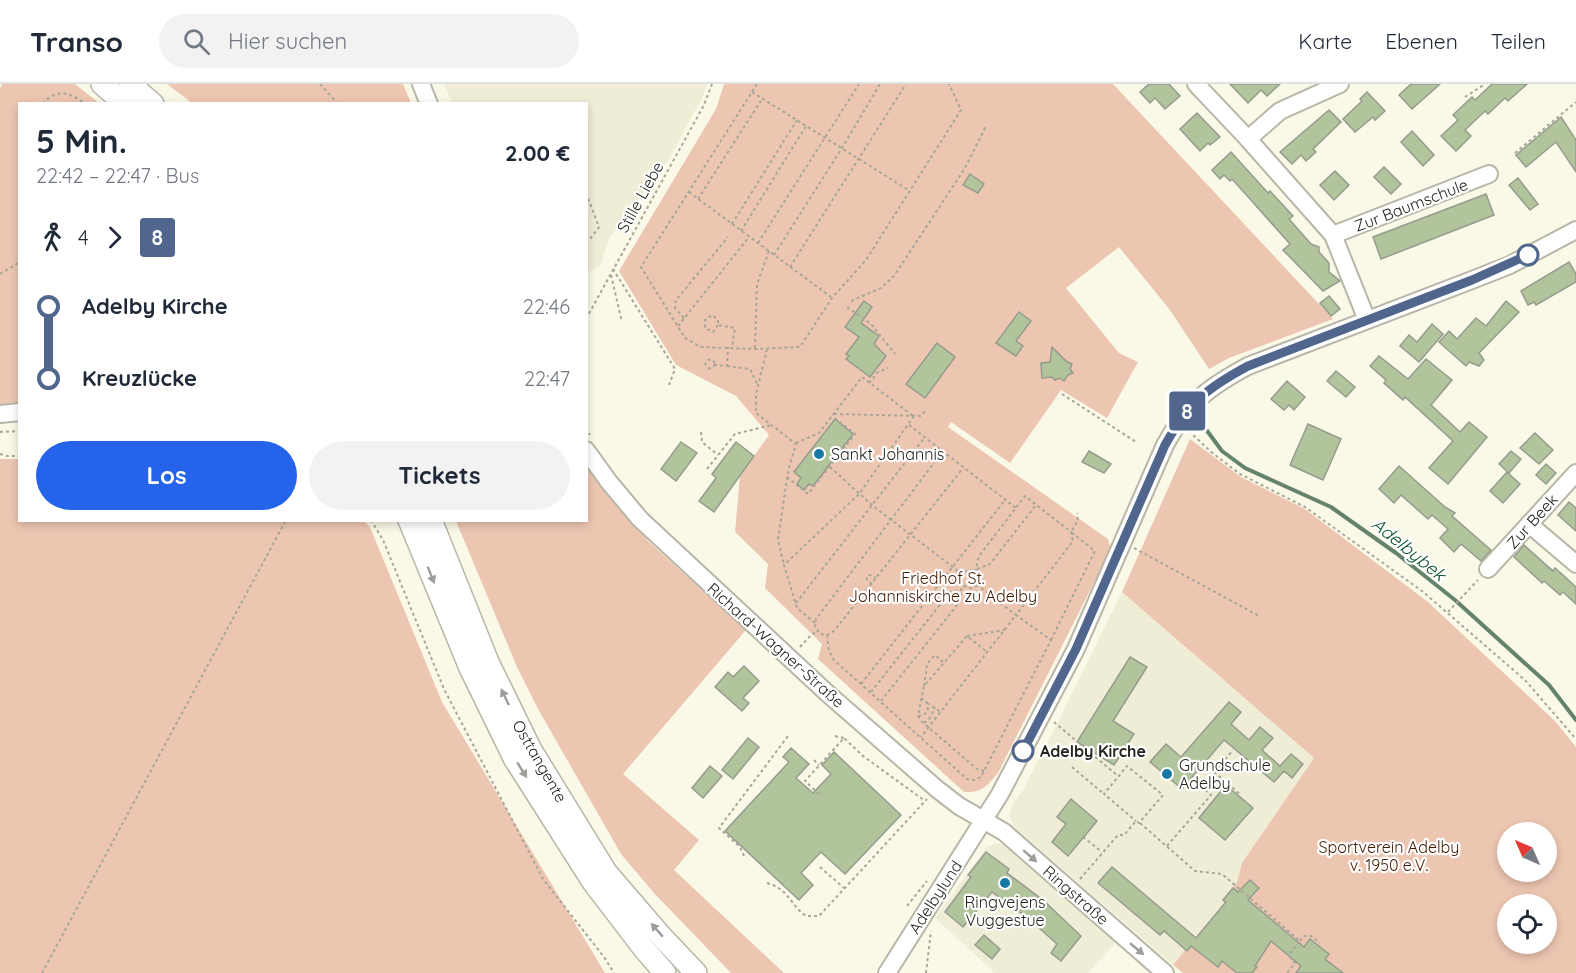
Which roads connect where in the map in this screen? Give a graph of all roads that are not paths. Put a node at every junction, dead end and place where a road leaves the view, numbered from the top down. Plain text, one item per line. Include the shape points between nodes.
1 (102, 84) edge
2 (130, 84) edge
3 (421, 84) edge
4 (1196, 84) edge
5 (1340, 84) edge
6 (123, 102) edge
7 (151, 102) edge
8 (428, 102) edge
9 (1248, 139) junction
10 (1489, 174) dead end
11 (1576, 230) edge
12 (1334, 235) junction
13 (1367, 320) junction
14 (18, 412) edge
15 (0, 414) edge
16 (588, 453) edge
17 (1576, 472) edge
18 (410, 522) edge
19 (432, 522) edge
20 (1529, 524) junction
21 (1576, 564) edge
22 (1488, 569) road end
23 (984, 820) junction
24 (666, 973) edge
25 (696, 973) edge
26 (887, 973) edge
27 (1166, 973) edge

1 - 6 main road
2 - 7 main road
3 - 8 street
4 - 9 street, Zur Baumschule
5 - 9 street via 1280,111
9 - 12 street, Zur Baumschule
10 - 12 street, Zur Baumschule
11 - 13 street, Adelbylund via 1500,269
12 - 13 street, Zur Baumschule
13 - 23 street, Adelbylund via 1248,366 1219,382 1194,402 1179,421 1076,649
14 - 15 street
16 - 23 street, Richard-Wagner-Straße via 647,526 931,795
17 - 20 street, Zur Beek
18 -> 24 main road, Osttangente via 470,668 514,758 593,882
25 -> 19 main road, Osttangente via 606,872 531,750 488,662
20 - 21 street
20 - 22 street, Zur Beek
23 - 26 street, Adelbylund
23 -> 27 street, Ringstraße via 1004,832

